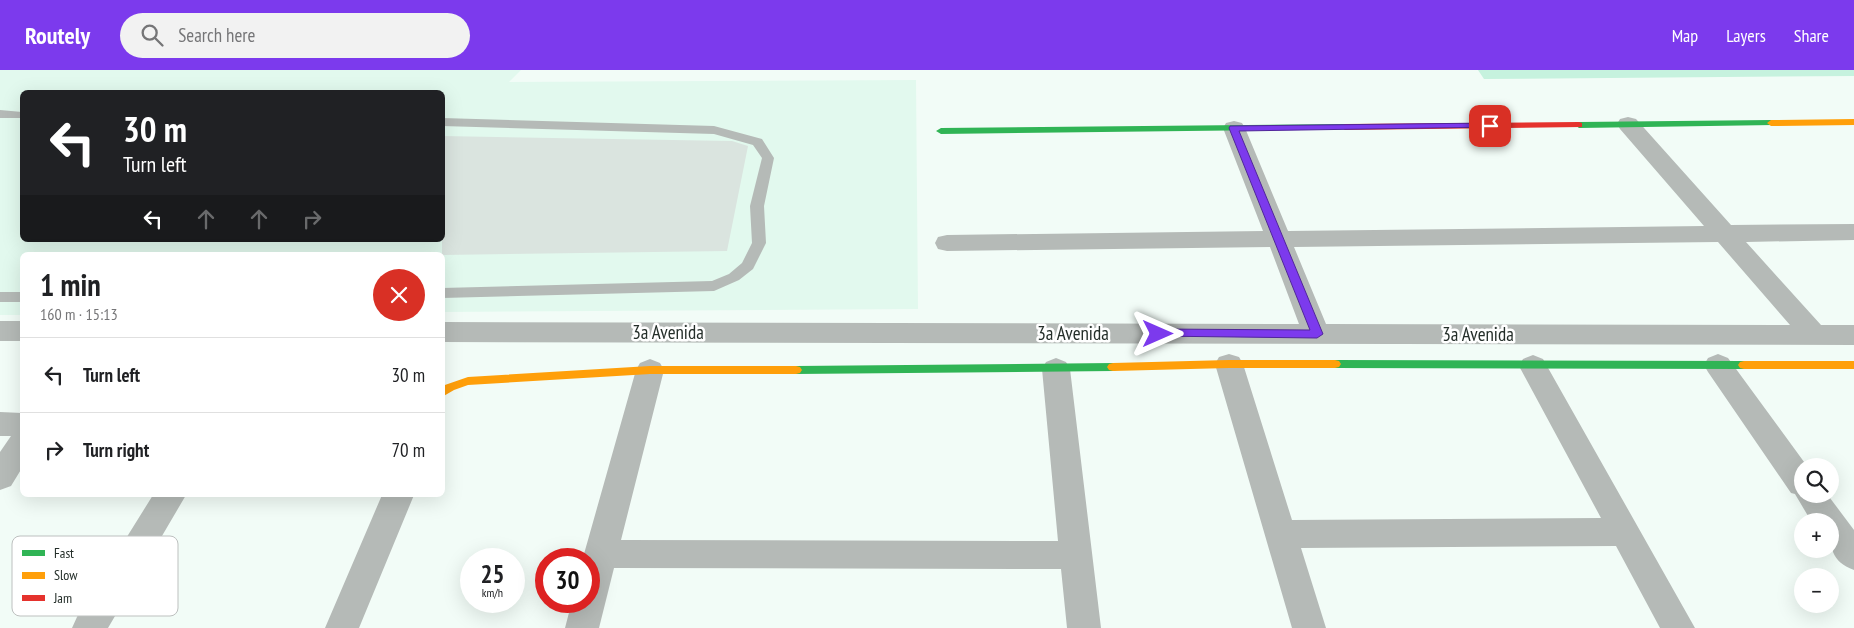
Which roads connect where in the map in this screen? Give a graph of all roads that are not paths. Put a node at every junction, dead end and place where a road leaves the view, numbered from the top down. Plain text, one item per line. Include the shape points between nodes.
1 (0, 114) edge
2 (20, 115) edge
3 (445, 122) edge
4 (1854, 122) edge
5 (1628, 124) junction
6 (1234, 128) junction
7 (941, 131) dead end
8 (1854, 232) edge
9 (1724, 233) junction
10 (1279, 239) junction
11 (947, 243) dead end
12 (445, 294) edge
13 (0, 296) edge
14 (20, 297) edge
15 (0, 331) edge
16 (20, 331) edge
17 (445, 332) edge
18 (1317, 334) junction
19 (1814, 335) junction
20 (1854, 335) edge
21 (1229, 364) junction
22 (1718, 365) junction
23 (1854, 365) edge
24 (1533, 366) junction
25 (1056, 369) junction
26 (650, 370) junction
27 (445, 391) edge
28 (0, 424) edge
29 (20, 424) edge
30 (1794, 473) edge
31 (169, 497) edge
32 (397, 497) edge
33 (1625, 532) junction
34 (1281, 534) junction
35 (1839, 535) edge
36 (145, 536) edge
37 (600, 554) joint
38 (1076, 555) junction
39 (1854, 556) edge
40 (586, 613) edge
41 (96, 616) edge
42 (89, 628) edge
43 (342, 628) edge
44 (582, 628) edge
45 (1084, 628) edge
46 (1309, 628) edge
47 (1678, 628) edge

1 - 2 lane
3 - 12 lane via 714,130 758,142 768,158 758,206 759,243 748,266 734,278 714,286
4 - 5 street
5 - 6 street
5 - 9 street
6 - 7 street
6 - 10 street
8 - 9 street
9 - 10 street
9 - 19 street
10 - 11 street
10 - 18 street
13 - 14 lane
15 - 16 street
17 - 18 street, 3a Avenida
18 - 19 street, 3a Avenida
19 - 20 street, 3a Avenida
21 - 24 street
21 - 25 street
21 - 34 street
22 - 23 street
22 - 24 street
22 - 30 street
24 - 33 street
25 - 26 street
25 - 38 street
26 - 27 street via 468,381
26 - 37 street
28 - 29 street
31 - 36 street
32 - 43 street
33 - 34 street
33 - 47 street
34 - 46 street
35 - 39 street
37 - 38 street
38 - 45 street
40 - 44 street
41 - 42 street

